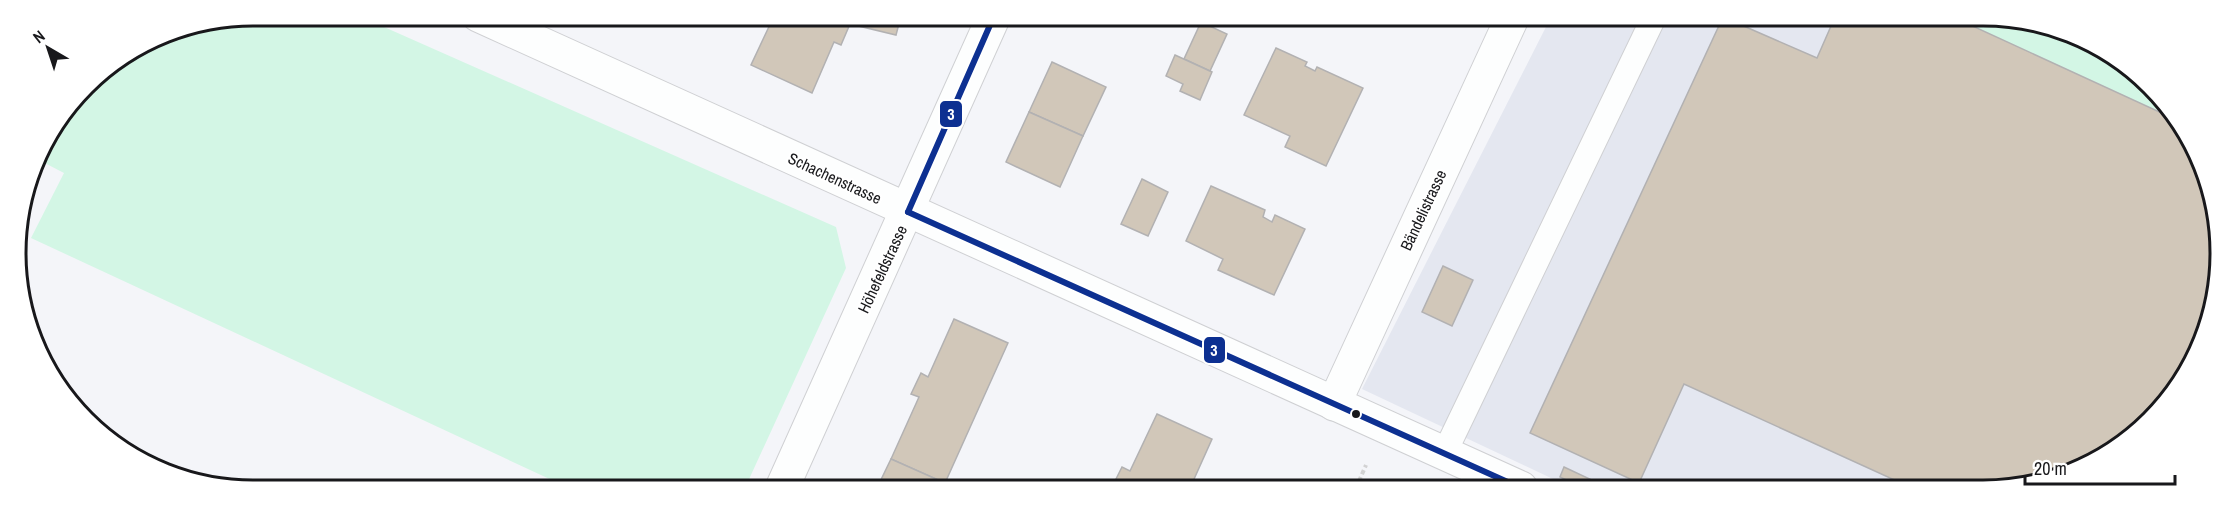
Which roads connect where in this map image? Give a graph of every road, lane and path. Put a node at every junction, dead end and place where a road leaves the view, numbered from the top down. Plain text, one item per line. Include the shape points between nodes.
1 (502, 26) edge
2 (990, 26) edge
3 (1508, 26) edge
4 (1650, 26) edge
5 (908, 212) junction
6 (1334, 404) junction
7 (1444, 454) junction
8 (786, 480) edge
9 (1503, 480) edge

1 - 5 street, Schachenstrasse
2 - 5 street, Höhefeldstrasse
3 - 6 street, Bändelistrasse
4 - 7 lane
5 - 6 street, Schachenstrasse
5 - 8 street, Höhefeldstrasse
6 - 7 street, Schachenstrasse
7 - 9 street, Schachenstrasse

